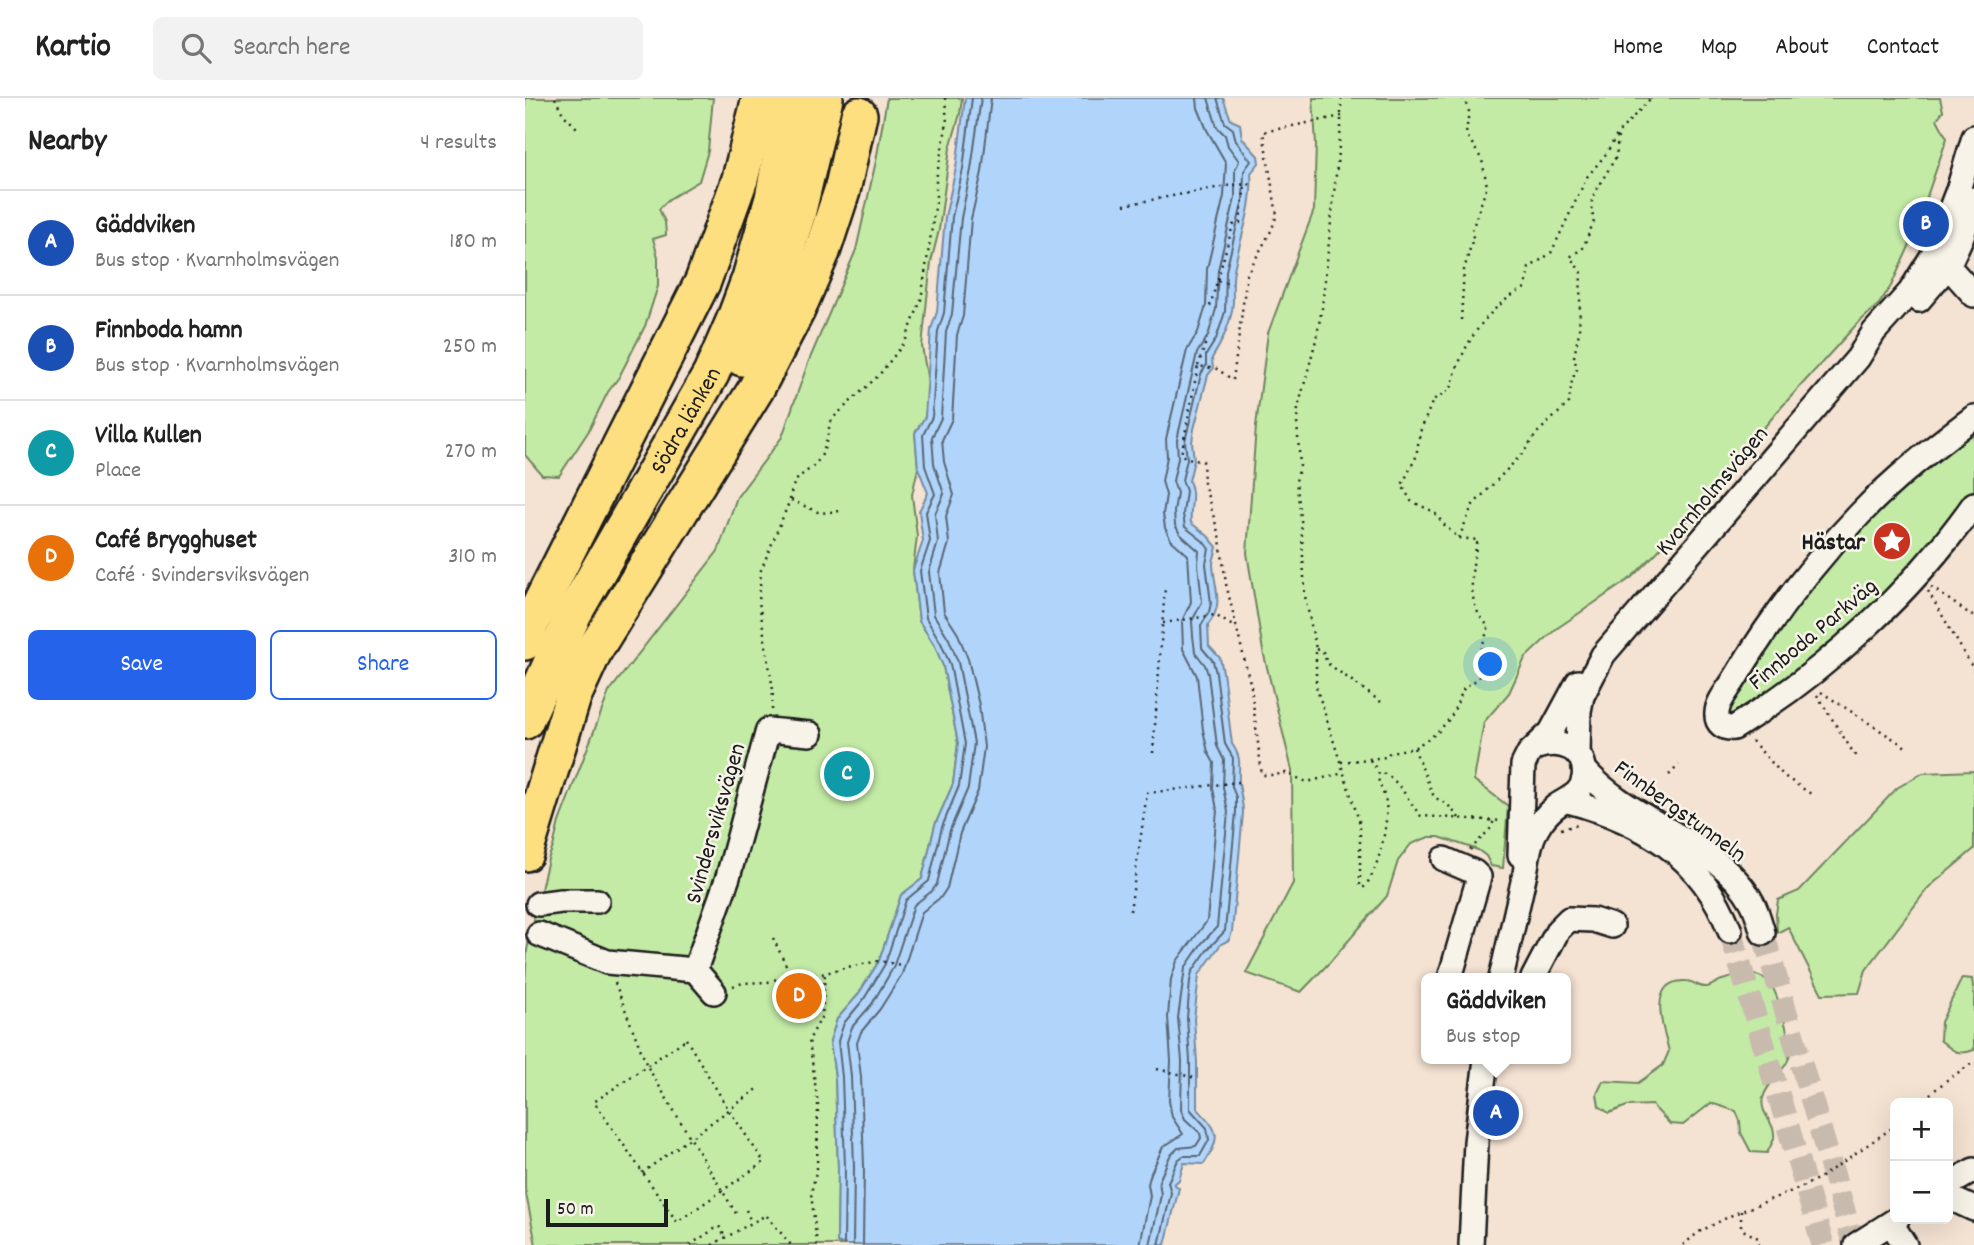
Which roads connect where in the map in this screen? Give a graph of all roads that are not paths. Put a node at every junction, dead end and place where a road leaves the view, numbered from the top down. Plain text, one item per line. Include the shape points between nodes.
1 (761, 98) edge
2 (792, 98) edge
3 (825, 98) edge
4 (859, 115) dead end
5 (1974, 137) edge
6 (1974, 199) edge
7 (1940, 260) junction
8 (1974, 295) edge
9 (1974, 417) edge
10 (1974, 504) edge
11 (525, 642) edge
12 (595, 649) junction
13 (1603, 655) junction
14 (525, 722) edge
15 (810, 734) dead end
16 (1538, 747) junction
17 (1581, 762) junction
18 (1521, 777) junction
19 (1563, 803) junction
20 (525, 853) edge
21 (1444, 859) dead end
22 (1520, 896) junction
23 (597, 901) dead end
24 (538, 904) dead end
25 (1612, 926) dead end
26 (1730, 931) tunnel mouth
27 (1763, 933) tunnel mouth
28 (539, 934) dead end
29 (695, 970) junction
30 (1451, 973) edge
31 (1502, 973) edge
32 (1536, 973) edge
33 (714, 992) road end
34 (1485, 1064) edge
35 (1974, 1170) edge
36 (1953, 1182) edge
37 (1953, 1199) edge
38 (1974, 1209) edge
39 (1890, 1224) edge
40 (1895, 1224) edge
41 (1471, 1245) edge
42 (1856, 1245) edge
43 (1905, 1245) edge

1 - 11 highway via 740,179 703,281
2 - 14 highway, Södra länken via 773,198 730,331 711,374 574,613
3 - 12 highway, Södra länken via 797,215 772,294
4 - 12 highway via 842,191 797,310 756,389
5 - 7 street, Kvarnholmsvägen
6 - 7 street, Kvarnholmsvägen via 1962,236
7 - 8 street
7 - 13 street, Kvarnholmsvägen
9 - 10 street, Finnboda Parkväg via 1895,481 1817,561 1743,664 1718,708 1719,723 1729,729 1751,718 1842,648 1925,566
12 - 20 highway via 573,697
13 - 16 street, Kvarnholmsvägen via 1590,664
13 - 17 street, Kvarnholmsvägen via 1583,696
15 - 29 street, Svindersviksvägen via 768,730 727,877
16 - 17 street via 1560,743 1574,750
16 - 18 street, Kvarnholmsvägen via 1529,753
17 - 19 street, Kvarnholmsvägen via 1584,781
17 - 27 street, Finnbergstunneln via 1619,801 1735,879 1752,902
18 - 19 street via 1532,797 1543,804
18 - 22 street, Kvarnholmsvägen
19 - 22 street, Kvarnholmsvägen via 1545,817 1532,839
19 - 26 street, Finnbergstunneln via 1633,824 1669,848 1711,890
21 - 30 street via 1479,877
22 - 31 street, Kvarnholmsvägen
23 - 24 street
25 - 32 street via 1569,919 1558,930
28 - 29 street via 607,962
29 - 33 street
34 - 41 street
35 - 36 street
37 - 38 street
39 - 42 street
40 - 43 street

